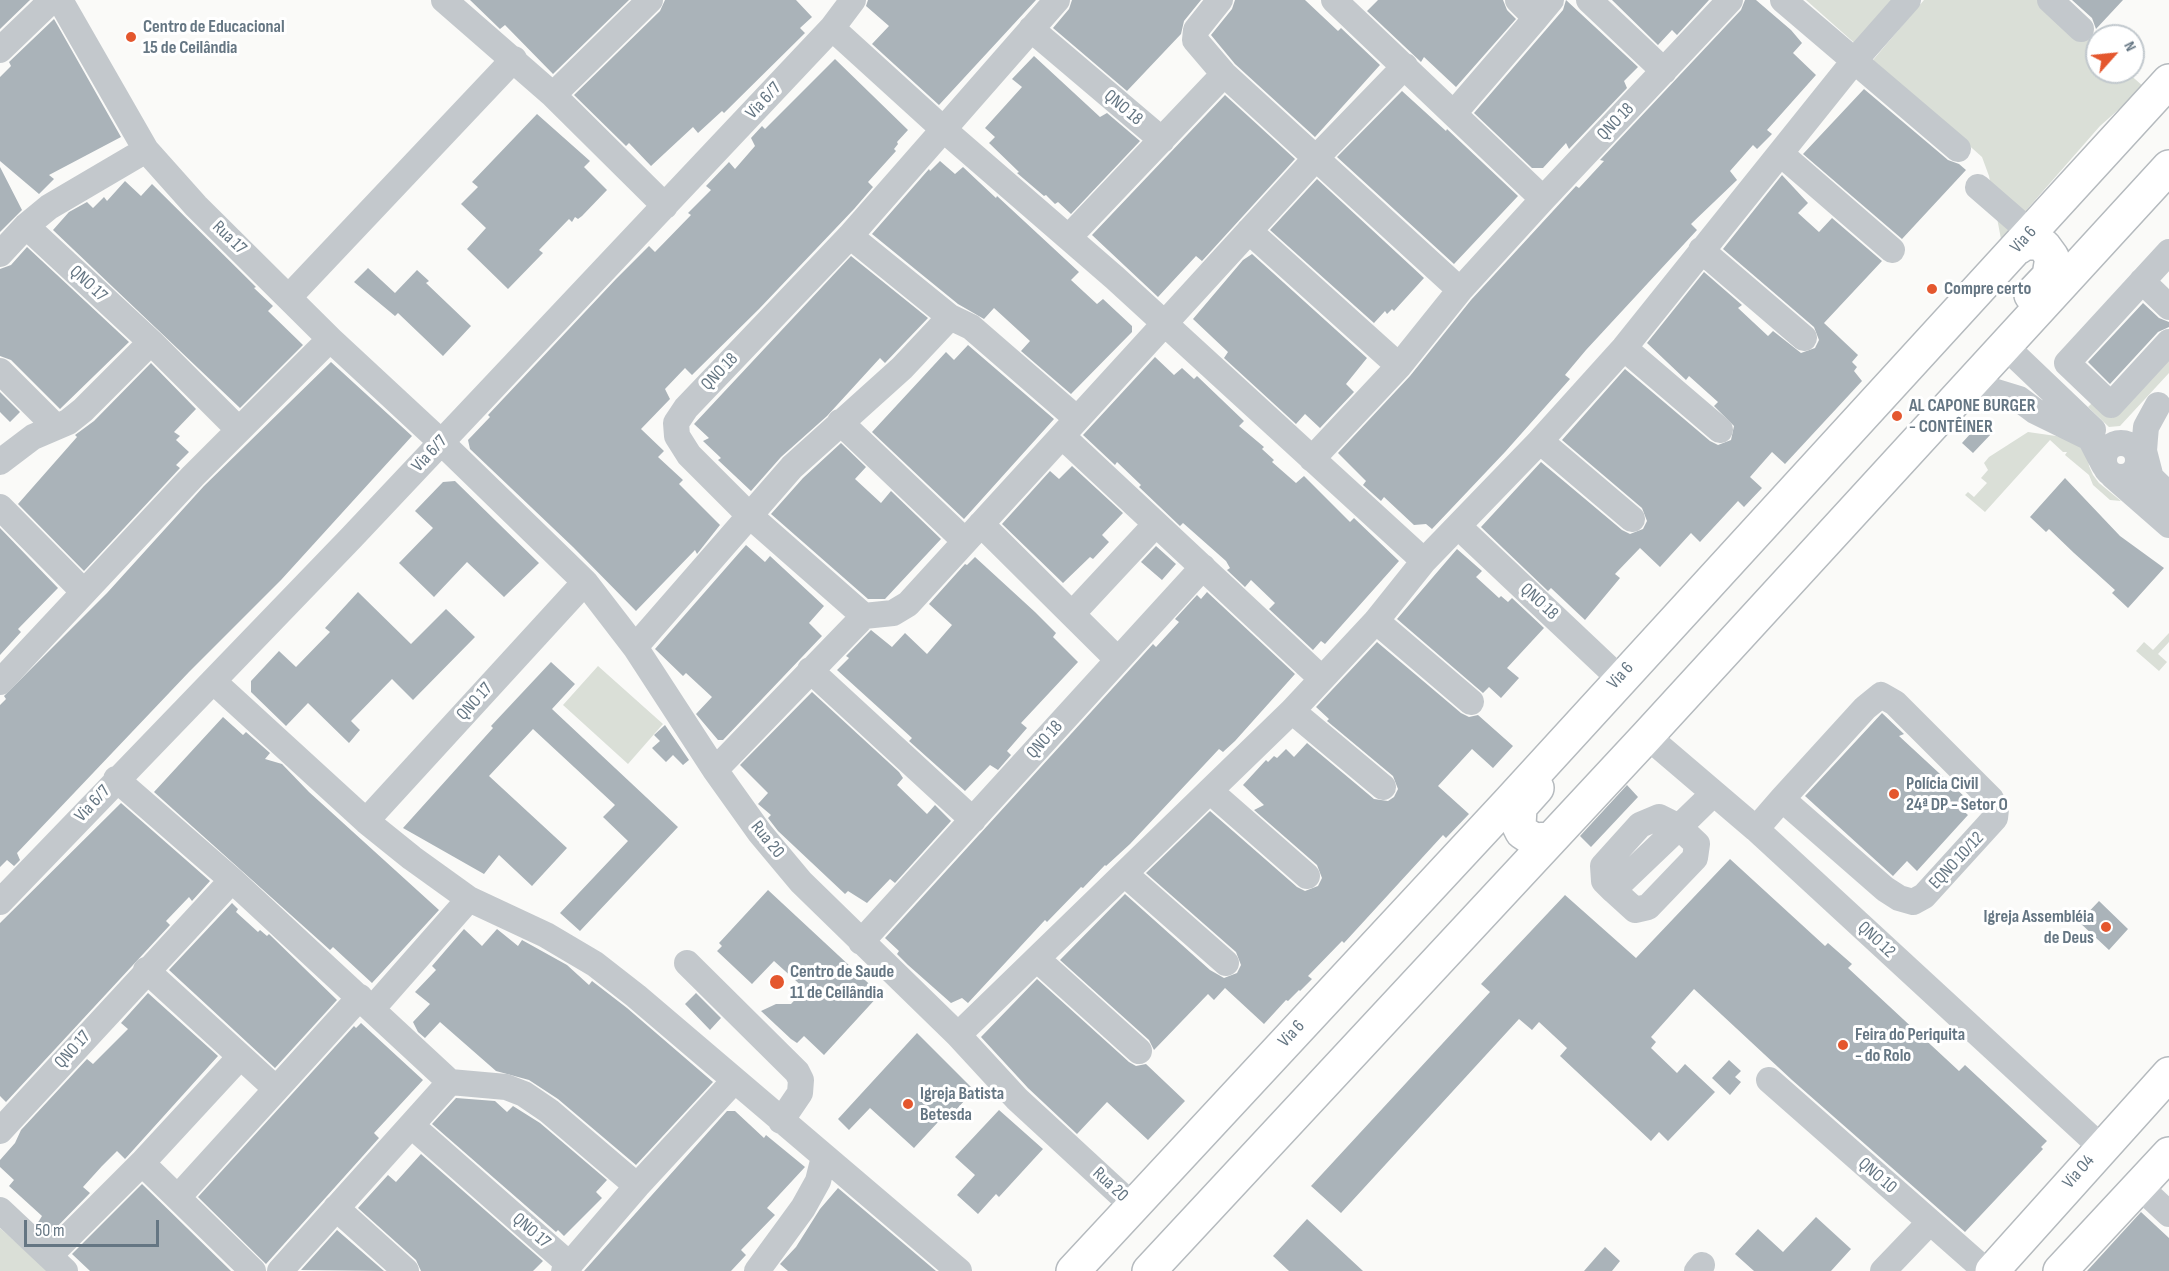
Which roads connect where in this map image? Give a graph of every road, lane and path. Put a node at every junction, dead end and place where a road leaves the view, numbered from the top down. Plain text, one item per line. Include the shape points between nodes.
1 (52, 0) edge
2 (60, 0) edge
3 (444, 0) edge
4 (650, 0) edge
5 (1057, 0) edge
6 (1220, 0) edge
7 (1334, 0) edge
8 (1518, 0) edge
9 (1588, 0) edge
10 (1730, 0) edge
11 (1783, 0) edge
12 (1908, 0) edge
13 (2050, 0) edge
14 (849, 1) edge
15 (1543, 9) edge
16 (832, 28) junction
17 (1030, 29) junction
18 (2081, 29) dead end
19 (0, 51) edge
20 (513, 59) junction
21 (1855, 60) junction
22 (1406, 66) junction
23 (1664, 71) junction
24 (1224, 74) junction
25 (2169, 81) edge
26 (553, 94) junction
27 (1455, 112) junction
28 (943, 129) junction
29 (1161, 140) junction
30 (1958, 149) dead end
31 (146, 150) junction
32 (1780, 154) junction
33 (1316, 158) junction
34 (2169, 167) edge
35 (1978, 187) dead end
36 (1543, 199) junction
37 (665, 206) junction
38 (26, 226) junction
39 (1249, 231) junction
40 (850, 236) junction
41 (1069, 237) junction
42 (2025, 240) junction
43 (1701, 250) junction
44 (1892, 250) dead end
45 (0, 254) edge
46 (2162, 267) edge
47 (1460, 290) junction
48 (289, 297) junction
49 (2169, 307) edge
50 (950, 317) junction
51 (1164, 323) junction
52 (1804, 338) dead end
53 (330, 339) junction
54 (151, 342) junction
55 (2169, 342) edge
56 (2005, 346) junction
57 (1624, 348) junction
58 (1399, 366) junction
59 (0, 371) edge
60 (1970, 384) junction
61 (2164, 399) edge
62 (1936, 420) junction
63 (840, 422) junction
64 (56, 427) junction
65 (1069, 427) junction
66 (238, 429) junction
67 (1720, 430) dead end
68 (1540, 441) junction
69 (441, 442) junction
70 (2111, 458) junction
71 (1312, 459) junction
72 (0, 462) edge
73 (2152, 479) edge
74 (0, 507) edge
75 (749, 515) junction
76 (1632, 519) dead end
77 (1155, 525) junction
78 (2169, 525) edge
79 (1459, 527) junction
80 (973, 532) junction
81 (1424, 561) junction
82 (1203, 567) junction
83 (585, 582) junction
84 (83, 591) junction
85 (1073, 614) junction
86 (864, 616) junction
87 (1376, 621) junction
88 (635, 647) junction
89 (1642, 652) junction
90 (1118, 660) junction
91 (810, 670) junction
92 (1322, 678) junction
93 (1619, 678) junction
94 (213, 681) junction
95 (0, 682) edge
96 (1471, 702) dead end
97 (1292, 711) junction
98 (1647, 736) junction
99 (715, 770) junction
100 (116, 779) junction
101 (1383, 787) dead end
102 (1210, 791) junction
103 (1714, 793) junction
104 (1782, 799) junction
105 (973, 820) junction
106 (366, 821) junction
107 (1679, 827) junction
108 (1756, 829) junction
109 (1550, 839) junction
110 (1126, 875) junction
111 (1306, 876) dead end
112 (232, 880) junction
113 (470, 899) junction
114 (0, 902) edge
115 (861, 942) junction
116 (1037, 959) junction
117 (687, 963) dead end
118 (1226, 963) dead end
119 (146, 969) junction
120 (366, 1003) junction
121 (958, 1035) junction
122 (1140, 1051) dead end
123 (240, 1058) junction
124 (2169, 1074) edge
125 (1769, 1080) dead end
126 (734, 1081) junction
127 (450, 1082) junction
128 (275, 1088) junction
129 (782, 1120) junction
130 (412, 1126) junction
131 (0, 1131) edge
132 (2101, 1148) junction
133 (2169, 1154) edge
134 (824, 1157) junction
135 (142, 1163) junction
136 (637, 1186) junction
137 (2139, 1186) junction
138 (179, 1196) junction
139 (1133, 1206) junction
140 (336, 1208) junction
141 (0, 1210) edge
142 (2169, 1214) edge
143 (1930, 1222) junction
144 (57, 1263) edge
145 (567, 1268) edge
146 (1157, 1268) edge
147 (763, 1269) edge
148 (253, 1271) edge
149 (280, 1271) edge
150 (406, 1271) edge
151 (959, 1271) edge
152 (1072, 1271) edge
153 (1883, 1271) edge
154 (1986, 1271) edge
155 (1992, 1271) edge
156 (2060, 1271) edge

1 - 19 street
2 - 31 street, Rua 17
3 - 20 street
4 - 26 street
5 - 17 street, QNO 18
6 - 24 street via 1196,30 1195,40
7 - 22 street
8 - 15 street
9 - 23 street
10 - 23 street, QNO 18
11 - 21 street
12 - 21 street
13 - 18 street
14 - 16 street, Via 6/7
15 - 27 street
16 - 28 street
16 - 37 street, Via 6/7
17 - 28 street, QNO 18
17 - 29 street, QNO 18
20 - 26 street
20 - 48 street
21 - 30 street
21 - 32 street
22 - 27 street
22 - 33 street
23 - 36 street, QNO 18
24 - 29 street
24 - 33 street
25 - 42 main road, Via 6
26 - 37 street
27 - 36 street
28 - 40 street, QNO 18
28 - 41 street
29 - 41 street
31 - 38 street via 79,187
31 - 48 street, Rua 17 via 196,206
32 - 43 street
32 - 44 street
33 - 39 street
33 - 47 street
34 - 56 main road
35 - 42 street
36 - 47 street, QNO 18
37 - 69 street, Via 6/7
38 - 45 street
38 - 54 street, QNO 17
39 - 51 street
39 - 58 street
40 - 50 street
40 - 75 street, QNO 18 via 676,423 677,436 689,455
41 - 51 street
42 - 62 main road via 2044,246 2052,257 2052,270 1973,359
42 - 89 main road, Via 6
43 - 52 street
43 - 57 street
46 - 49 street
46 - 55 street via 2067,363 2111,405
47 - 58 street, QNO 18
48 - 53 street, Rua 17
50 - 63 street via 902,368
50 - 65 street via 971,327
51 - 65 street
51 - 71 street
53 - 66 street
53 - 69 street, Rua 17
54 - 64 street via 83,410
54 - 66 street, QNO 17
56 - 60 main road
56 - 70 street
57 - 67 street
57 - 68 street
58 - 71 street, QNO 18
59 - 64 street
60 - 62 main road
60 - 70 street via 2019,399 2090,438
61 - 70 street
61 - 73 street via 2146,427 2144,451
62 - 98 main road
63 - 75 street
63 - 80 street
64 - 72 street via 33,437
65 - 77 street
65 - 80 street
66 - 84 street
68 - 76 street
68 - 79 street
69 - 83 street, Rua 20
69 - 94 street, Via 6/7
70 - 73 street via 2128,445
70 - 78 street
71 - 81 street
74 - 84 street
75 - 86 street, QNO 18
75 - 88 street
77 - 82 street
77 - 85 street
79 - 81 street
79 - 93 street, QNO 18
80 - 85 street
80 - 86 street via 908,604 893,613
81 - 87 street
82 - 90 street, QNO 18
82 - 92 street
83 - 88 street, Rua 20
83 - 106 street, QNO 17
84 - 95 street
85 - 90 street
86 - 91 street
87 - 92 street
87 - 96 street
88 - 99 street, Rua 20
89 - 93 main road, Via 6
89 - 109 main road via 1598,723 1520,807 1517,819 1522,832 1534,840
90 - 105 street, QNO 18
91 - 99 street
91 - 105 street
92 - 97 street
93 - 139 main road, Via 6 via 1509,802
94 - 100 street, Via 6/7
94 - 106 street
97 - 101 street
97 - 102 street
98 - 103 street, QNO 12
98 - 109 main road
99 - 115 street, Rua 20 via 794,874
100 - 112 street
100 - 114 street, Via 6/7
102 - 110 street
102 - 111 street
103 - 107 street
103 - 108 street, QNO 12
104 - 104 street, EQNO 10/12 via 1885,889 1913,902 1924,896 1995,818 1996,809 1991,798 1895,703 1881,696 1865,708
104 - 108 street
105 - 115 street, QNO 18
106 - 113 street
107 - 107 street via 1613,890 1635,910 1648,907 1695,858 1697,844
108 - 132 street, QNO 12
109 - 146 main road
110 - 116 street
110 - 118 street
112 - 119 street, QNO 17
112 - 120 street
113 - 120 street
113 - 126 street via 546,935 595,964
115 - 121 street, Rua 20
116 - 121 street
116 - 122 street
117 - 129 street via 797,1072 800,1093
119 - 123 street
119 - 131 street, QNO 17
120 - 127 street
120 - 128 street
121 - 139 street, Rua 20 via 1017,1100
123 - 128 street
123 - 135 street
124 - 132 main road, Via O4
125 - 143 street, QNO 10
126 - 129 street
126 - 136 street, QNO 17
127 - 130 street
127 - 136 street via 506,1087 524,1094
128 - 138 street
129 - 134 street
130 - 140 street
130 - 145 street, QNO 17
132 - 155 main road, Via O4
133 - 137 main road
134 - 147 street via 818,1181
134 - 151 street
135 - 138 street
135 - 144 street
136 - 145 street, QNO 17
137 - 142 street
137 - 156 main road
138 - 148 street
139 - 152 main road, Via 6
140 - 149 street
140 - 150 street
141 - 144 street
143 - 153 street
143 - 154 street, QNO 10

